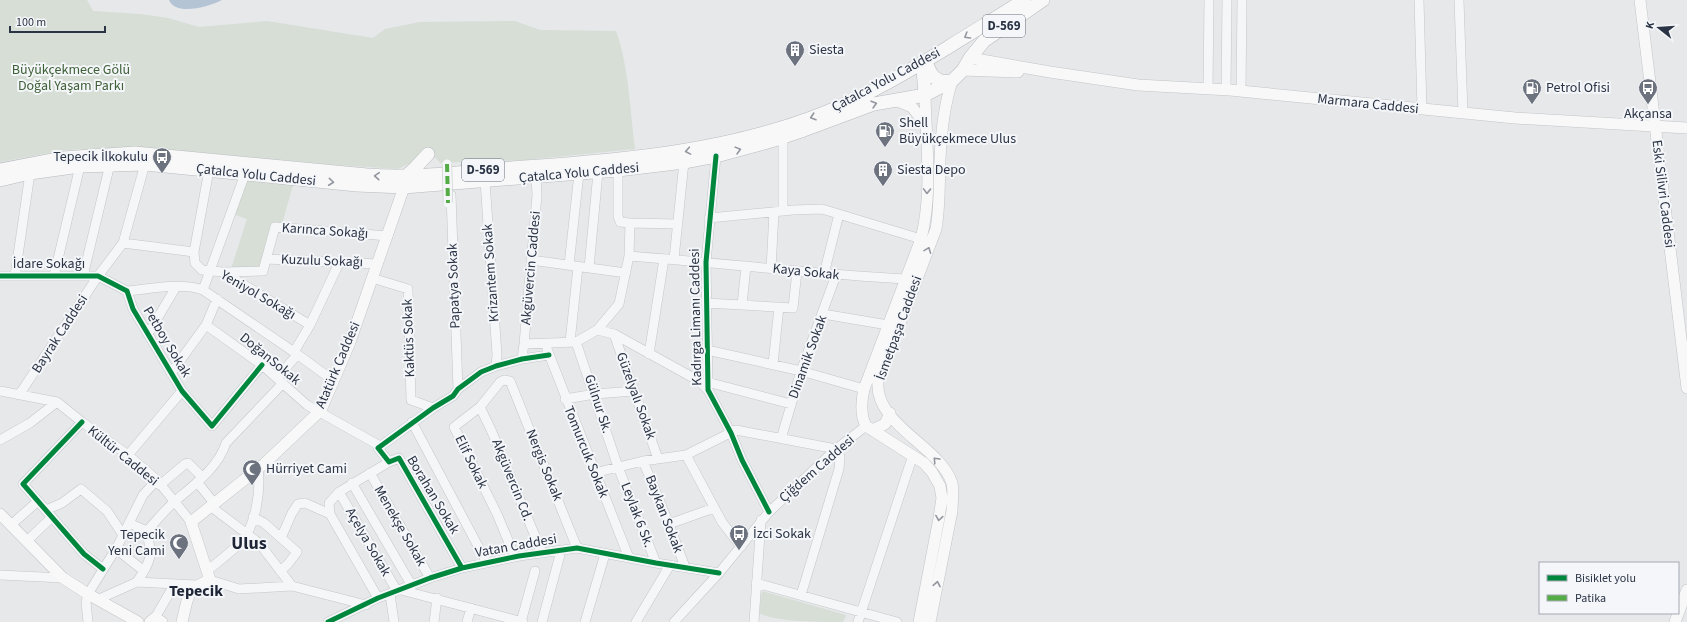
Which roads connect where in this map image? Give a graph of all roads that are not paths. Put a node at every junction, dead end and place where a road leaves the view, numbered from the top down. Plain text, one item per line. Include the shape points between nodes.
1 (1024, 0) edge
2 (1043, 0) edge
3 (1209, 0) edge
4 (1227, 0) edge
5 (1242, 0) edge
6 (1419, 0) edge
7 (1460, 0) edge
8 (1640, 0) edge
9 (947, 48) junction
10 (970, 58) junction
11 (926, 61) junction
12 (963, 70) junction
13 (1050, 72) junction
14 (952, 81) junction
15 (1208, 89) junction
16 (1226, 90) junction
17 (1241, 91) junction
18 (925, 95) junction
19 (895, 100) junction
20 (1422, 109) junction
21 (1463, 113) junction
22 (925, 124) junction
23 (1655, 126) junction
24 (1687, 128) edge
25 (783, 137) junction
26 (716, 156) junction
27 (928, 160) junction
28 (940, 160) junction
29 (684, 162) junction
30 (110, 164) junction
31 (145, 164) junction
32 (80, 166) junction
33 (443, 169) junction
34 (0, 170) edge
35 (209, 170) junction
36 (618, 170) junction
37 (598, 172) junction
38 (30, 173) junction
39 (579, 173) junction
40 (245, 174) junction
41 (536, 177) junction
42 (0, 180) edge
43 (405, 181) junction
44 (485, 181) junction
45 (450, 184) junction
46 (448, 203) dead end
47 (779, 212) junction
48 (839, 214) junction
49 (709, 218) junction
50 (630, 223) junction
51 (677, 224) junction
52 (388, 236) junction
53 (921, 239) junction
54 (123, 243) junction
55 (194, 252) junction
56 (629, 256) junction
57 (664, 258) junction
58 (266, 259) junction
59 (674, 259) junction
60 (531, 260) junction
61 (340, 261) junction
62 (706, 262) junction
63 (378, 264) junction
64 (574, 266) junction
65 (746, 266) junction
66 (589, 268) junction
67 (771, 269) junction
68 (211, 271) junction
69 (796, 271) junction
70 (223, 272) junction
71 (626, 273) junction
72 (824, 274) junction
73 (836, 275) junction
74 (0, 276) edge
75 (15, 276) junction
76 (54, 276) junction
77 (83, 276) junction
78 (98, 276) junction
79 (911, 277) junction
80 (372, 278) junction
81 (176, 287) junction
82 (203, 290) junction
83 (127, 291) junction
84 (217, 298) junction
85 (706, 303) junction
86 (742, 305) junction
87 (779, 307) junction
88 (823, 314) junction
89 (206, 324) junction
90 (310, 325) junction
91 (888, 325) junction
92 (597, 330) junction
93 (148, 334) junction
94 (614, 334) junction
95 (573, 342) junction
96 (524, 344) junction
97 (545, 344) junction
98 (707, 350) junction
99 (295, 353) junction
100 (649, 354) junction
101 (549, 355) junction
102 (522, 359) junction
103 (773, 364) junction
104 (262, 365) junction
105 (496, 366) junction
106 (802, 371) junction
107 (171, 373) junction
108 (280, 381) junction
109 (334, 382) junction
110 (500, 382) joint
111 (708, 386) junction
112 (1687, 387) edge
113 (458, 389) junction
114 (864, 389) junction
115 (182, 391) junction
116 (634, 391) junction
117 (1, 392) edge
118 (594, 394) junction
119 (20, 395) junction
120 (565, 398) junction
121 (57, 402) junction
122 (882, 402) junction
123 (791, 404) junction
124 (480, 407) junction
125 (433, 408) junction
126 (862, 409) junction
127 (319, 413) junction
128 (890, 413) junction
129 (82, 422) junction
130 (412, 422) junction
131 (869, 428) junction
132 (731, 433) junction
133 (0, 440) edge
134 (782, 440) junction
135 (379, 447) junction
136 (837, 449) junction
137 (128, 455) junction
138 (686, 455) junction
139 (913, 456) junction
140 (658, 459) junction
141 (643, 461) junction
142 (389, 462) junction
143 (618, 467) junction
144 (258, 468) junction
145 (370, 473) junction
146 (594, 473) junction
147 (200, 480) junction
148 (159, 482) junction
149 (352, 483) junction
150 (339, 492) junction
151 (38, 500) junction
152 (174, 502) junction
153 (212, 504) junction
154 (714, 508) junction
155 (769, 512) junction
156 (49, 513) junction
157 (330, 514) junction
158 (0, 515) edge
159 (254, 517) junction
160 (761, 520) junction
161 (191, 522) junction
162 (128, 523) junction
163 (669, 524) junction
164 (11, 525) junction
165 (147, 531) junction
166 (123, 534) junction
167 (246, 534) junction
168 (281, 538) junction
169 (27, 541) junction
170 (940, 542) junction
171 (740, 547) junction
172 (577, 548) junction
173 (116, 549) junction
174 (561, 551) junction
175 (542, 553) junction
176 (605, 554) junction
177 (515, 557) junction
178 (629, 558) junction
179 (487, 563) junction
180 (656, 563) junction
181 (670, 565) junction
182 (685, 567) junction
183 (462, 568) junction
184 (103, 569) junction
185 (144, 571) junction
186 (280, 571) junction
187 (535, 571) dead end
188 (719, 573) junction
189 (0, 575) edge
190 (208, 576) junction
191 (63, 578) junction
192 (430, 578) junction
193 (137, 582) junction
194 (756, 583) junction
195 (174, 585) junction
196 (196, 585) junction
197 (292, 586) junction
198 (412, 586) junction
199 (1687, 590) edge
200 (396, 592) junction
201 (88, 594) junction
202 (801, 595) junction
203 (378, 598) junction
204 (436, 598) junction
205 (99, 599) junction
206 (366, 604) junction
207 (471, 608) junction
208 (1679, 611) edge
209 (861, 613) junction
210 (502, 619) edge
211 (677, 620) edge
212 (156, 621) edge
213 (88, 622) edge
214 (138, 622) edge
215 (182, 622) edge
216 (328, 622) edge
217 (394, 622) edge
218 (434, 622) edge
219 (467, 622) edge
220 (522, 622) edge
221 (542, 622) edge
222 (585, 622) edge
223 (636, 622) edge
224 (754, 622) edge
225 (858, 622) edge
226 (897, 622) edge
227 (919, 622) edge
228 (930, 622) edge

1 -> 9 highway, Çatalca Yolu Caddesi / D-569
2 - 10 highway, Çatalca Yolu Caddesi / D-569 via 984,40
3 - 15 street
4 - 16 street
5 - 17 street
6 - 20 street
7 - 21 street
8 - 23 main road, Eski Silivri Caddesi
9 - 10 highway via 959,50
9 - 11 highway, Çatalca Yolu Caddesi / D-569
10 - 12 highway, Çatalca Yolu Caddesi / D-569
10 - 13 main road
11 - 14 highway via 934,78 939,81
11 - 18 highway via 923,69
11 -> 33 highway, Çatalca Yolu Caddesi / D-569 via 880,87 822,114 721,144 645,157
12 - 13 main road
12 - 14 highway, Çatalca Yolu Caddesi / D-569
13 - 15 main road, Marmara Caddesi via 1138,84
14 - 18 highway, Çatalca Yolu Caddesi / D-569
14 - 28 main road, İsmetpaşa Caddesi via 944,116
15 - 16 main road, Marmara Caddesi
16 - 17 main road, Marmara Caddesi
17 - 20 main road, Marmara Caddesi
18 - 19 highway, Çatalca Yolu Caddesi / D-569
18 - 22 main road, İsmetpaşa Caddesi
19 - 22 main road via 912,107
25 -> 19 highway, Çatalca Yolu Caddesi / D-569 via 864,107
20 - 21 main road, Marmara Caddesi
21 - 23 main road, Marmara Caddesi
22 - 27 main road, İsmetpaşa Caddesi
23 - 24 main road, Marmara Caddesi
23 - 112 main road, Eski Silivri Caddesi
26 -> 25 highway, Çatalca Yolu Caddesi / D-569
25 - 47 street
26 - 29 highway, Çatalca Yolu Caddesi / D-569
26 - 49 street, Kadırga Limanı Caddesi
27 - 28 main road
27 -> 53 main road, İsmetpaşa Caddesi via 926,206
79 -> 28 main road, İsmetpaşa Caddesi via 937,224
29 - 36 highway, Çatalca Yolu Caddesi / D-569
29 - 51 street
30 - 31 highway, Çatalca Yolu Caddesi / D-569
30 - 32 highway, Çatalca Yolu Caddesi / D-569
30 - 77 street
31 - 35 highway, Çatalca Yolu Caddesi / D-569
31 - 54 street, Bayrak Caddesi
32 - 38 highway, Çatalca Yolu Caddesi / D-569
32 - 76 street
33 - 43 highway, Çatalca Yolu Caddesi / D-569
33 - 43 highway via 430,161 428,154
33 - 46 street, bridge
43 -> 34 highway, Çatalca Yolu Caddesi / D-569 via 367,175 135,153 63,158
35 - 40 highway, Çatalca Yolu Caddesi / D-569
35 - 55 street
36 - 37 highway, Çatalca Yolu Caddesi / D-569
36 - 50 street via 618,216 620,222
37 - 39 highway, Çatalca Yolu Caddesi / D-569
37 - 66 street
38 - 42 highway, Çatalca Yolu Caddesi / D-569
38 - 75 street
39 - 41 highway, Çatalca Yolu Caddesi / D-569
39 - 64 street
40 -> 43 highway, Çatalca Yolu Caddesi / D-569 via 357,185
40 - 68 street
41 - 44 highway, Çatalca Yolu Caddesi / D-569
41 - 60 street, Akgüvercin Caddesi via 537,196
43 - 45 highway, Çatalca Yolu Caddesi / D-569
43 - 52 main road, Atatürk Caddesi
44 - 45 highway, Çatalca Yolu Caddesi / D-569
44 - 105 street, Krizantem Sokak via 498,355
45 - 113 street, Papatya Sokak
47 - 48 street via 822,209
47 - 49 street
47 - 67 street
48 - 53 street
48 - 72 street
49 - 62 street, Kadırga Limanı Caddesi
50 - 51 street
50 - 56 street
51 - 59 street
52 - 58 street, Karınca Sokağı via 275,227
52 - 63 main road, Atatürk Caddesi
53 - 79 main road, İsmetpaşa Caddesi
54 - 55 street
54 - 78 street, Bayrak Caddesi
55 - 68 street, Yeniyol Sokağı via 195,263 202,270
56 - 57 street, Kaya Sokak
56 - 71 street
57 - 59 street, Kaya Sokak
57 - 100 street
58 - 61 street, Kuzulu Sokağı
58 - 70 street, Karınca Sokağı via 263,271
59 - 62 street, Kaya Sokak
60 - 64 street
60 - 96 street, Akgüvercin Caddesi
61 - 63 street, Kuzulu Sokağı
61 - 90 street
62 - 65 street, Kaya Sokak
62 - 85 street, Kadırga Limanı Caddesi
63 - 80 main road, Atatürk Caddesi
64 - 66 street
64 - 95 street
65 - 67 street, Kaya Sokak
65 - 86 street
66 - 71 street
67 - 69 street, Kaya Sokak
68 - 70 street, Yeniyol Sokağı
68 - 82 street
69 - 72 street, Kaya Sokak
69 - 87 street via 793,308
70 - 90 street, Yeniyol Sokağı
71 - 92 street via 619,304
72 - 73 street, Kaya Sokak
73 - 79 street, Kaya Sokak
73 - 88 street, Dinamik Sokak
74 - 75 street, İdare Sokağı
75 - 76 street, İdare Sokağı
76 - 77 street, İdare Sokağı
77 - 78 street, İdare Sokağı
78 - 83 street
78 - 119 street, Bayrak Caddesi
79 - 91 main road, İsmetpaşa Caddesi
79 - 122 main road, İsmetpaşa Caddesi via 878,381 878,394
80 - 109 main road, Atatürk Caddesi
80 - 125 street, Kaktüs Sokak via 408,289 411,400
81 - 82 street via 195,287
81 - 83 street
81 - 93 street
82 - 84 street
83 - 93 street, Petboy Sokak via 133,309
84 - 89 street
84 - 99 street
85 - 86 street
85 - 98 street, Kadırga Limanı Caddesi
86 - 87 street
87 - 103 street
88 - 91 street
88 - 106 street, Dinamik Sokak
89 - 104 street, DoğanSokak
89 - 107 street
90 - 99 street
91 - 114 main road, İsmetpaşa Caddesi
92 - 94 street
92 - 95 street
93 - 107 street, Petboy Sokak
94 - 100 street
94 - 116 street, Güzelyalı Sokak
95 - 97 street
95 - 118 street, Gülnur Sk.
96 - 97 street
96 - 102 street, Akgüvercin Caddesi
97 - 101 street, Tomurcuk Sokak
98 - 103 street
98 - 111 street, Kadırga Limanı Caddesi
99 - 108 street
99 - 109 street
100 - 111 street
101 - 102 street
101 - 120 street, Tomurcuk Sokak
102 - 105 street
103 - 106 street
104 - 108 street, DoğanSokak
104 - 115 street, Petboy Sokak via 212,426
105 - 113 street via 481,372
106 - 114 street
106 - 123 street, Dinamik Sokak
107 - 115 street, Petboy Sokak
108 - 127 street, DoğanSokak
108 - 147 street via 226,443 223,454
109 - 127 main road, Atatürk Caddesi
110 - 124 street, Elif Sokak
110 - 172 street, Nergis Sokak via 510,381
111 - 123 street
111 - 132 street, Kadırga Limanı Caddesi
113 - 125 street via 453,396
114 - 126 main road, İsmetpaşa Caddesi
115 - 137 street
116 - 118 street
116 - 140 street, Güzelyalı Sokak
117 - 119 street, Kültür Caddesi
118 - 120 street
118 - 143 street, Gülnur Sk.
119 - 121 street, Kültür Caddesi
120 - 146 street, Tomurcuk Sokak
121 - 129 street, Kültür Caddesi
121 - 133 street via 30,423
122 - 126 main road via 867,403
122 - 128 main road, İsmetpaşa Caddesi
123 - 134 street, Dinamik Sokak
124 - 175 street, Akgüvercin Cd.
124 - 177 street, Elif Sokak via 454,427
125 - 130 street
126 - 131 main road, İsmetpaşa Caddesi via 863,419
127 - 135 street, DoğanSokak
127 - 144 main road, Atatürk Caddesi
128 - 131 main road via 885,424
170 -> 128 main road, İsmetpaşa Caddesi via 952,511 952,483 938,461 901,428
129 - 137 street, Kültür Caddesi
129 - 151 street via 23,484
130 - 135 street
130 - 179 street
131 - 136 street, Çiğdem Caddesi
131 - 139 main road, İsmetpaşa Caddesi
132 - 134 street via 736,430
132 - 138 street
132 - 155 street, Kadırga Limanı Caddesi
134 - 136 street
135 - 142 street, Borahan Sokak
136 - 155 street, Çiğdem Caddesi
136 - 202 street via 840,458 839,469
137 - 148 street, Kültür Caddesi
138 - 140 street
138 - 154 street
139 -> 170 main road, İsmetpaşa Caddesi via 924,463 940,486
139 - 209 street
140 - 141 street
141 - 143 street
141 - 163 street, Baykan Sokak
142 - 145 street
142 - 183 street, Borahan Sokak via 399,458
143 - 146 street
143 - 180 street, Leylak 6 Sk.
144 - 153 main road, Atatürk Caddesi
144 - 159 street via 259,485
145 - 149 street
145 - 192 street, Menekşe Sokak
146 - 178 street, Tomurcuk Sokak
147 - 148 street via 188,463
147 - 152 street
147 - 153 street
148 - 152 street, Kültür Caddesi
148 - 162 street via 143,495
149 - 150 street
149 - 198 street
150 - 157 street via 330,502
150 - 200 street, Açelya Sokak
151 - 156 street
151 - 164 street
152 - 161 street, Kültür Caddesi
152 - 165 street
153 - 161 main road, Atatürk Caddesi
153 - 167 street
154 - 163 street
154 - 171 street
155 - 160 street, Çiğdem Caddesi
156 - 166 street via 81,489 107,511
156 - 169 street
156 - 184 street via 84,554
157 - 168 street via 305,503 298,504
157 - 203 street
158 - 164 main road
159 - 167 street
159 - 168 street
160 - 171 street, Çiğdem Caddesi
160 - 194 street
161 - 190 main road
162 - 165 street
162 - 166 street
163 - 182 street, Baykan Sokak
164 - 169 main road
165 - 185 street via 150,560
166 - 173 street
167 - 186 street via 263,547
167 - 190 street via 242,542
168 - 186 street via 297,552
169 - 191 main road
170 - 227 main road, İsmetpaşa Caddesi
228 -> 170 main road, İsmetpaşa Caddesi
171 - 188 street, Çiğdem Caddesi
172 - 174 street, Vatan Caddesi
172 - 176 street, Vatan Caddesi
173 - 184 street
173 - 185 street
174 - 175 street, Vatan Caddesi
174 - 221 street
175 - 177 street, Vatan Caddesi
176 - 178 street, Vatan Caddesi
176 - 222 street
177 - 179 street, Vatan Caddesi
178 - 180 street, Vatan Caddesi
179 - 183 street, Vatan Caddesi
180 - 181 street, Vatan Caddesi
181 - 182 street, Vatan Caddesi
181 - 223 street
182 - 188 street, Vatan Caddesi
183 - 192 street, Vatan Caddesi
184 - 201 street
185 - 193 street
186 - 197 street
187 - 220 street
188 - 211 street, Çiğdem Caddesi
189 - 191 street
190 - 196 main road
190 - 197 street via 239,589
191 - 201 main road
192 - 198 street, Vatan Caddesi
193 - 195 street
193 - 205 street
194 - 202 street
194 - 224 street
195 - 196 street
195 - 212 street
196 - 215 main road via 189,594
197 - 206 street
198 - 200 street, Vatan Caddesi
199 - 208 main road
200 - 203 street, Vatan Caddesi
200 - 204 street
200 - 217 street
201 - 205 main road
201 - 213 street
202 - 209 street
203 - 206 street, Vatan Caddesi
204 - 207 street
204 - 218 street
205 - 214 main road
206 - 216 street, Vatan Caddesi
207 - 210 street
207 - 219 street
209 - 225 street
209 - 226 street
210 - 220 street

